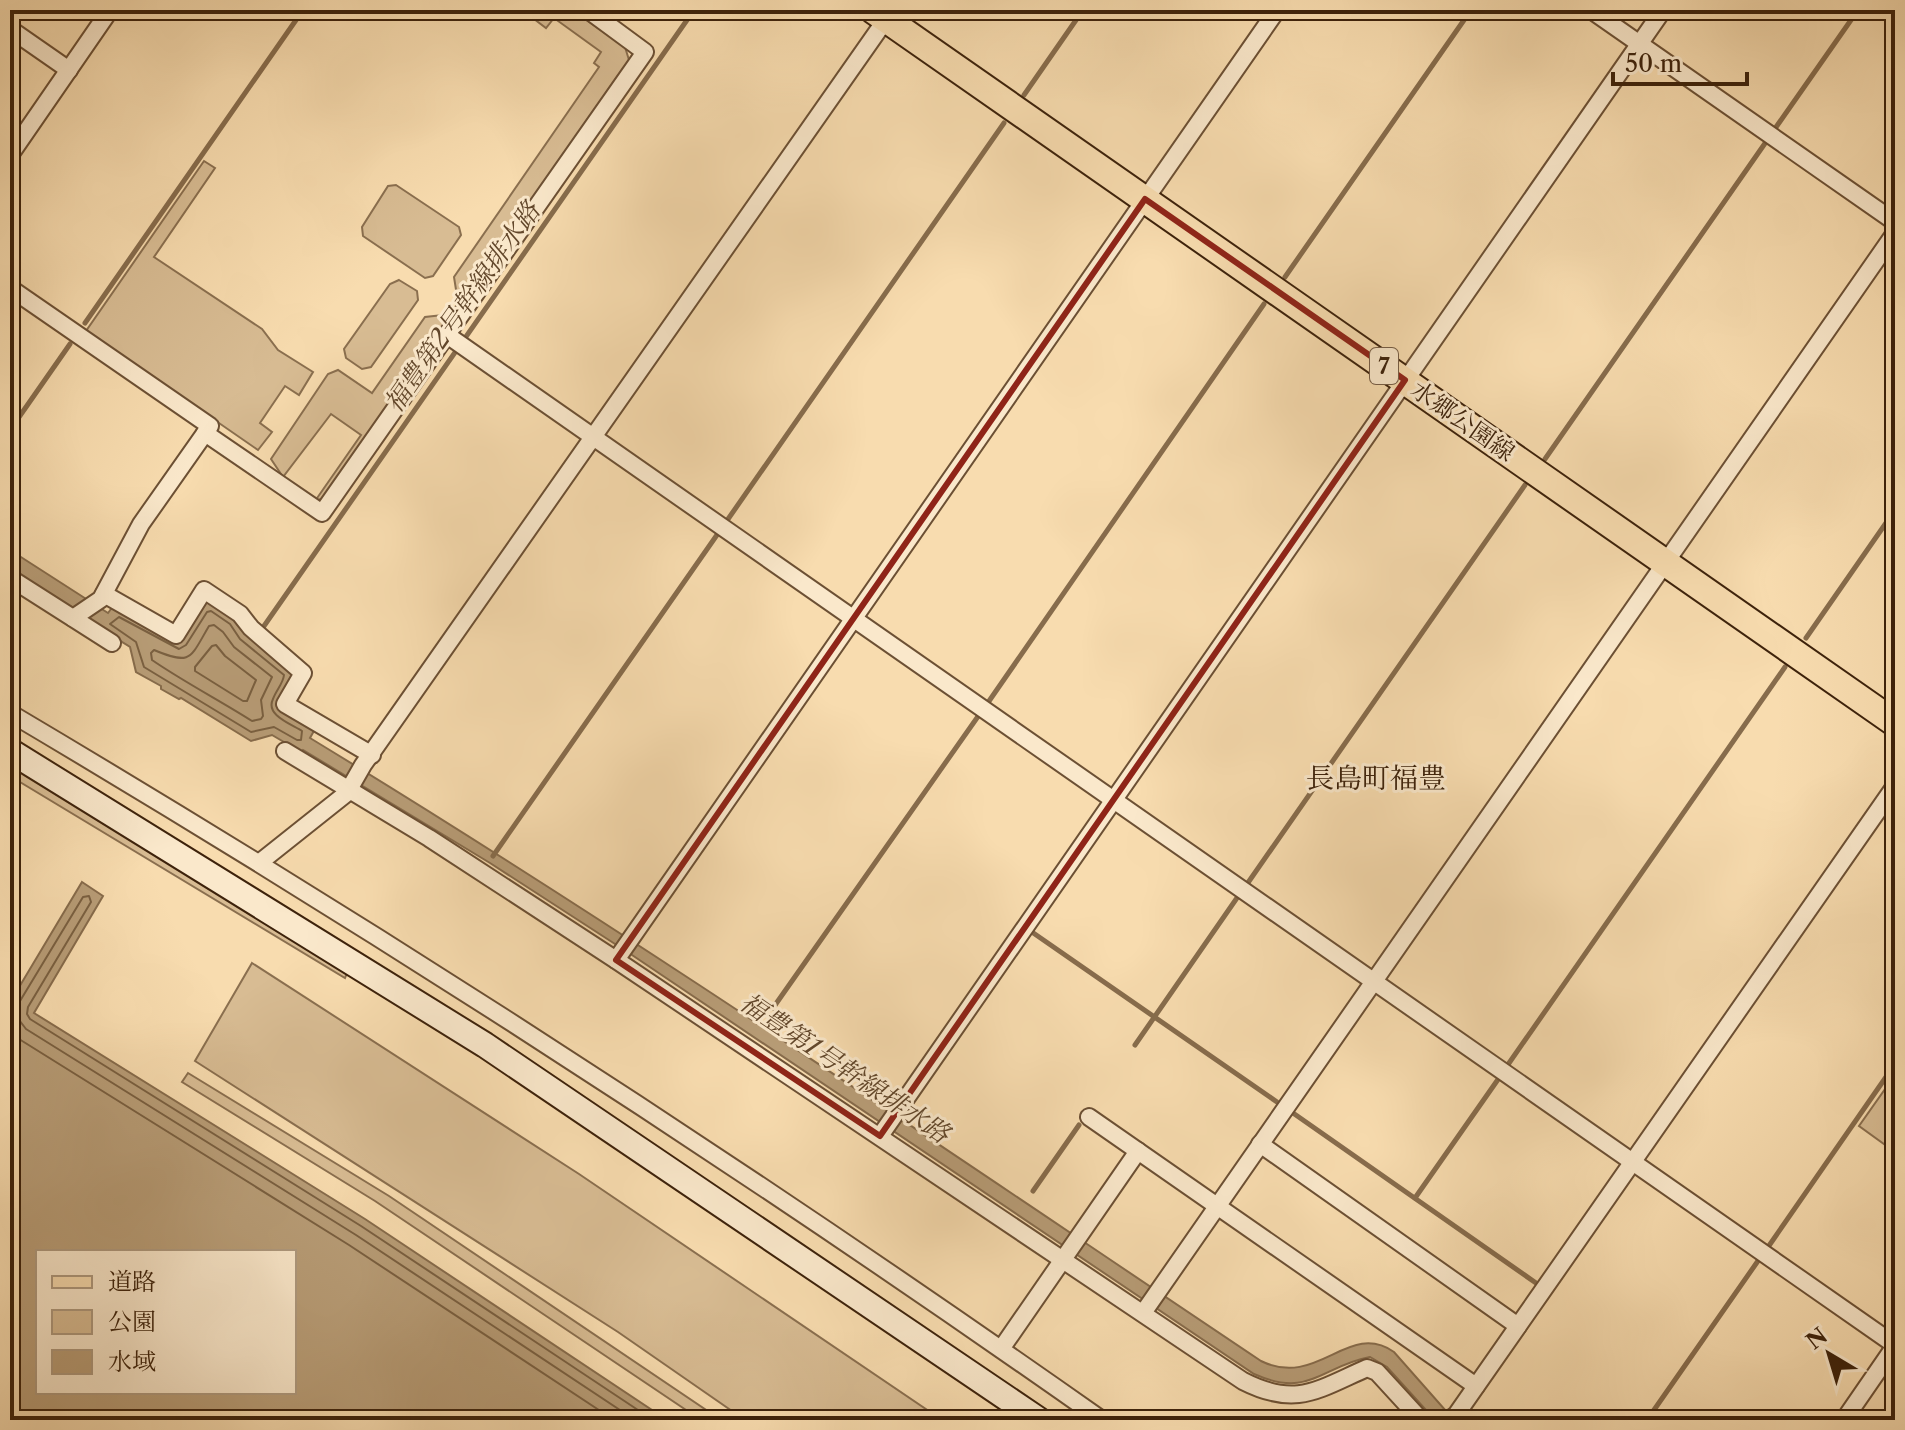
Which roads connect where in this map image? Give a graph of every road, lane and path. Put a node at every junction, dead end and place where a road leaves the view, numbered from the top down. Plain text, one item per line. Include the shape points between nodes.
1 (110, 10) edge
2 (588, 10) edge
3 (1277, 10) edge
4 (1591, 10) edge
5 (1663, 10) edge
6 (884, 13) edge
7 (10, 29) edge
8 (1639, 44) junction
9 (69, 70) junction
10 (10, 155) edge
11 (1145, 199) junction
12 (1895, 222) edge
13 (1895, 233) edge
14 (10, 288) edge
15 (455, 340) junction
16 (1405, 380) junction
17 (205, 433) junction
18 (593, 437) junction
19 (1665, 562) junction
20 (10, 578) edge
21 (103, 597) junction
22 (74, 617) junction
23 (853, 618) junction
24 (112, 643) dead end
25 (10, 713) edge
26 (1895, 723) edge
27 (10, 751) edge
28 (285, 751) dead end
29 (368, 760) junction
30 (1895, 786) edge
31 (350, 788) junction
32 (1113, 800) junction
33 (259, 863) junction
34 (617, 958) junction
35 (1374, 981) junction
36 (1089, 1117) dead end
37 (882, 1134) junction
38 (1260, 1144) junction
39 (1138, 1151) junction
40 (1634, 1163) junction
41 (1218, 1206) junction
42 (1065, 1258) junction
43 (1145, 1311) junction
44 (1518, 1326) junction
45 (1895, 1345) edge
46 (1001, 1349) junction
47 (1476, 1386) junction
48 (1452, 1418) edge
49 (1039, 1420) edge
50 (1102, 1420) edge
51 (1421, 1420) edge
52 (1844, 1420) edge

1 - 9 street
2 - 15 street via 645,52
3 - 11 street
4 - 8 street
5 - 8 street
6 - 11 main road, 水郷公園線 / 7
6 - 18 street
7 - 9 street
8 - 12 street
8 - 16 street
9 - 10 street
11 - 16 main road, 水郷公園線 / 7
11 - 23 street
13 - 19 street
14 - 17 street via 210,426
15 - 17 street via 322,513
15 - 18 street
16 - 19 main road, 水郷公園線 / 7
16 - 32 street
17 - 21 street via 141,524
18 - 23 street
18 - 29 street
19 - 26 main road, 水郷公園線 / 7
19 - 35 street
20 - 22 street
21 - 22 street
21 - 29 street via 176,635 204,590 240,614 303,673 285,704
22 - 24 street
23 - 32 street
23 - 34 street
25 - 33 street
27 - 49 street via 485,1045
28 - 31 street
29 - 31 street
30 - 40 street
31 - 33 street
31 - 34 street
32 - 35 street
32 - 37 street
33 - 46 street via 576,1063
34 - 37 street
35 - 38 street
35 - 40 street
36 - 39 street
37 - 42 street
38 - 41 street
38 - 44 street
39 - 41 street
39 - 42 street
40 - 44 street
40 - 45 street
41 - 43 street
41 - 47 street
42 - 43 street
42 - 46 street
43 - 51 street via 1264,1391 1298,1396 1367,1368 1377,1372
44 - 47 street
45 - 52 street
46 - 50 street
47 - 48 street

